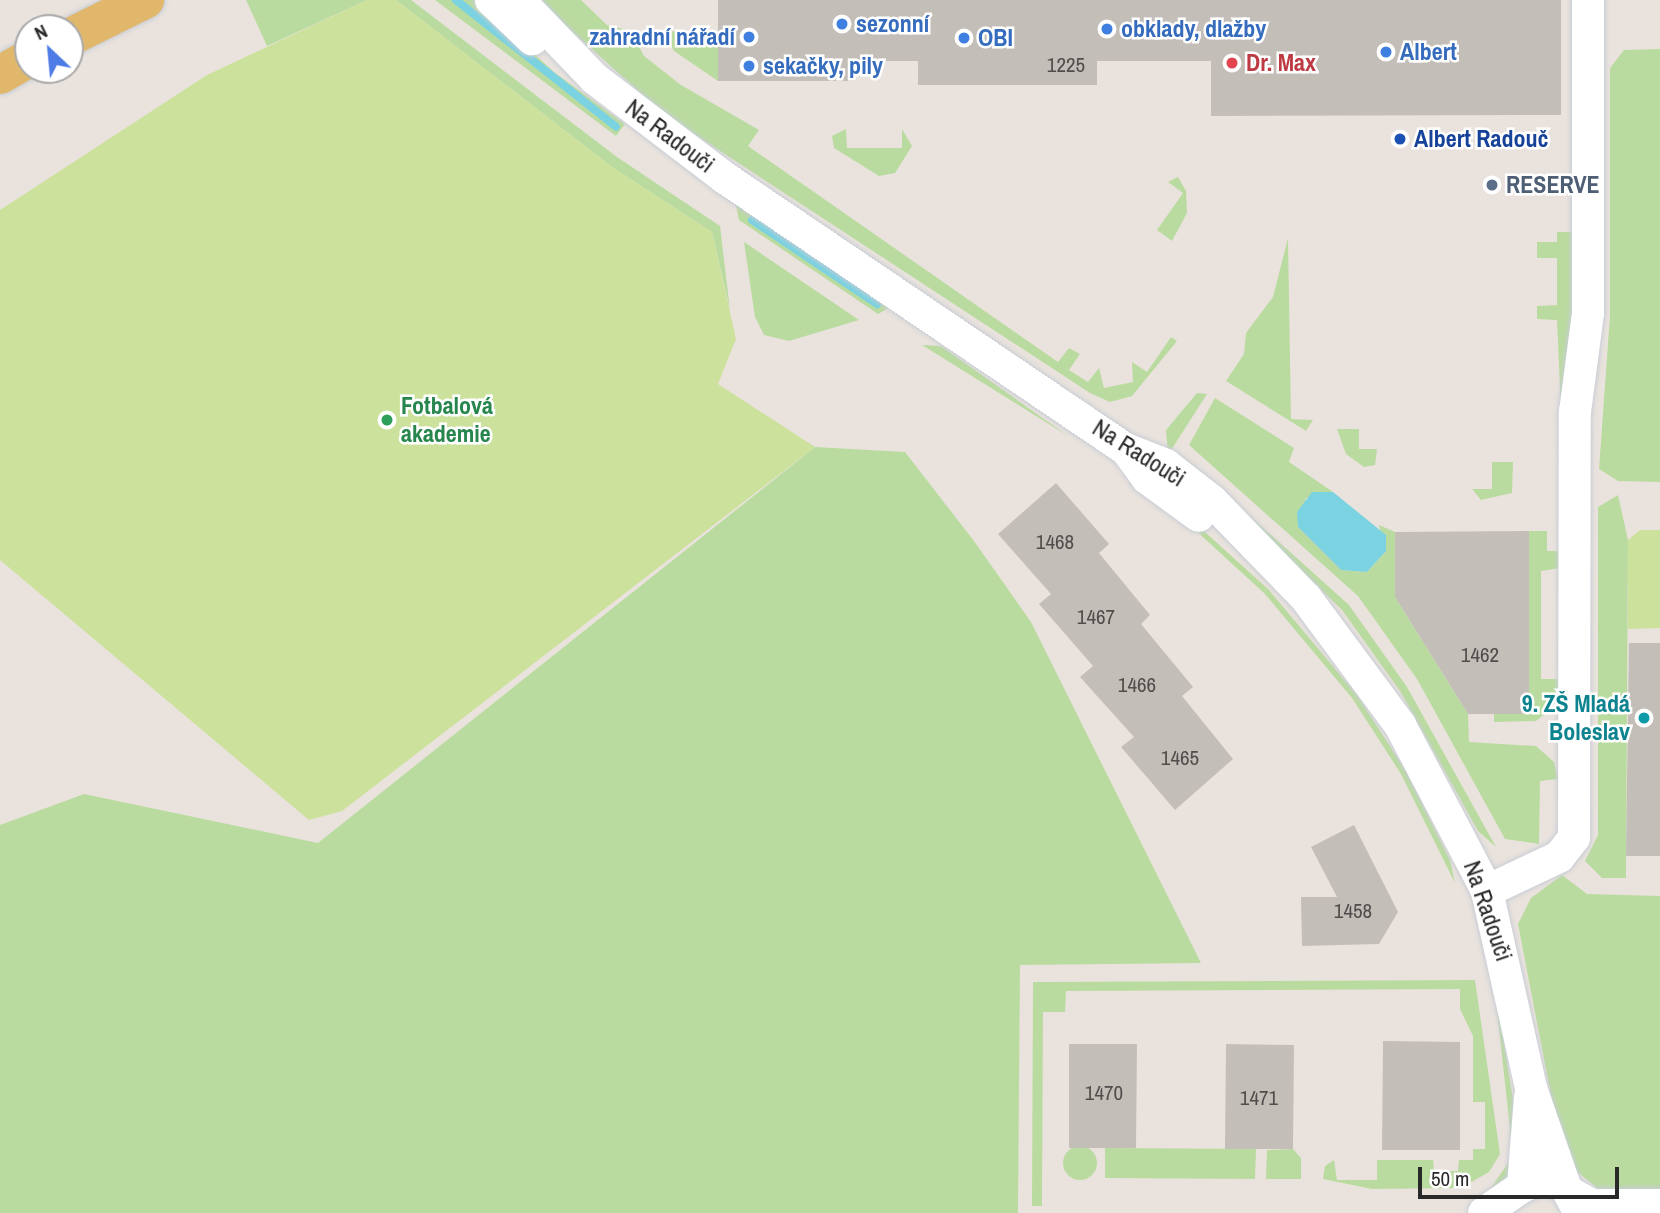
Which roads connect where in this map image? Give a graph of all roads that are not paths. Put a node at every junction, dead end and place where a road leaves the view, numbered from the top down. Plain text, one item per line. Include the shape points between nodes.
1 (145, 0) edge
2 (491, 0) edge
3 (519, 0) edge
4 (1588, 0) edge
5 (84, 30) edge
6 (595, 79) junction
7 (1487, 891) junction
8 (1531, 1088) junction
9 (1515, 1197) edge
10 (1573, 1198) edge
11 (1660, 1205) edge
12 (1485, 1213) edge

1 - 5 main road
2 - 6 street via 547,53
3 - 6 street, Na Radouči
4 - 7 street via 1588,313 1575,412 1574,838 1559,857
6 - 7 street, Na Radouči via 725,178 1126,449 1153,483 1253,547 1306,597 1374,685
7 - 8 street, Na Radouči
8 - 9 street
8 - 10 street
9 - 10 street via 1544,1179
9 - 12 street
10 - 11 street via 1592,1205

